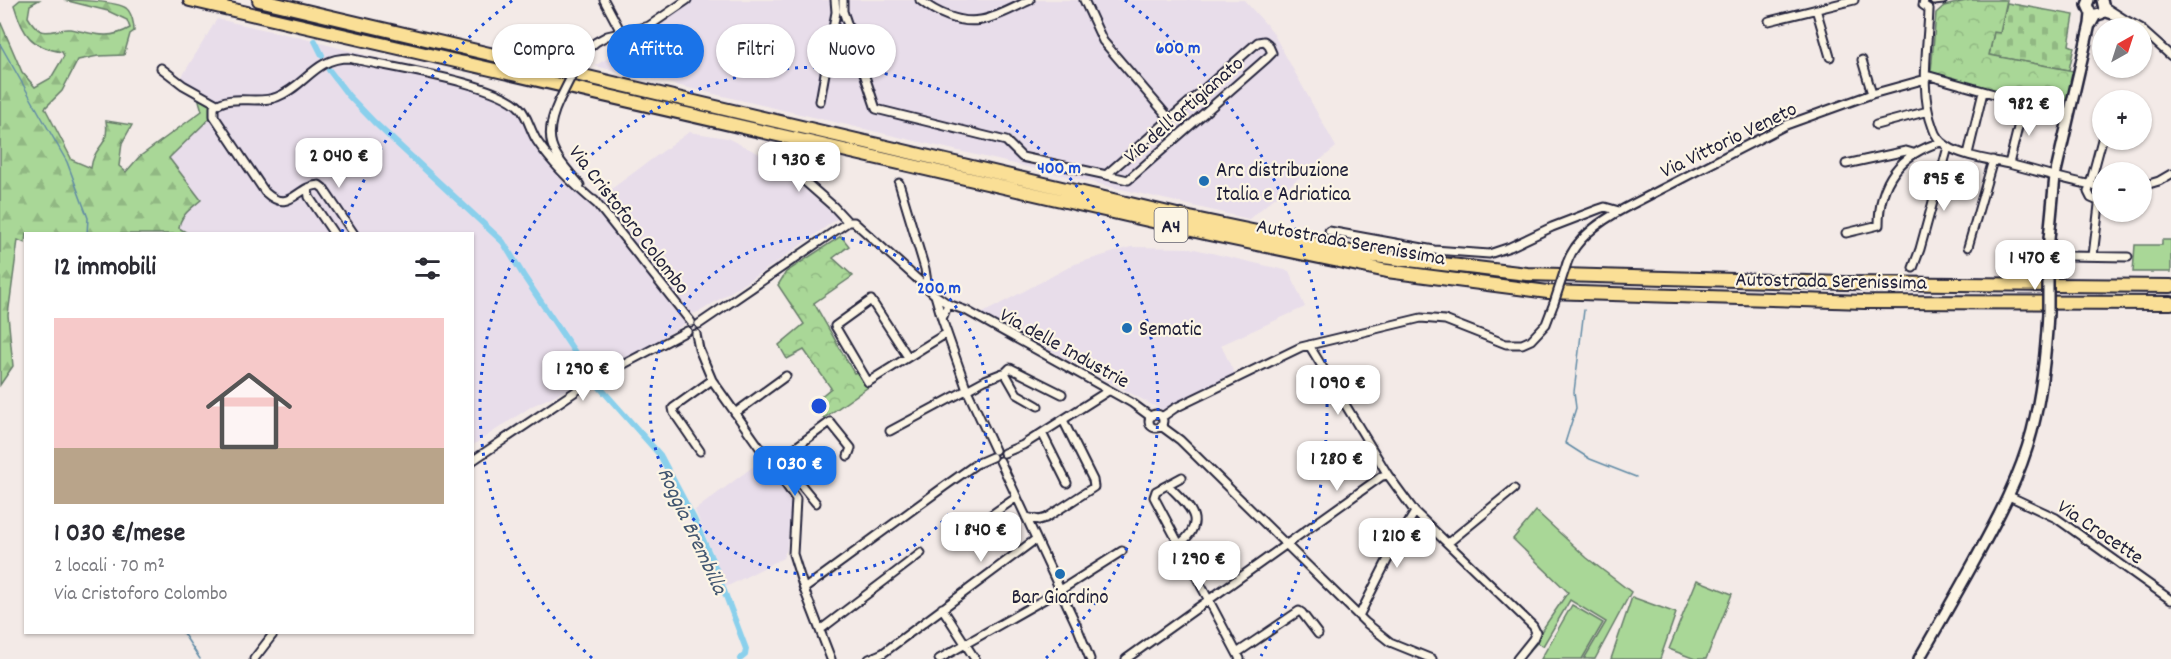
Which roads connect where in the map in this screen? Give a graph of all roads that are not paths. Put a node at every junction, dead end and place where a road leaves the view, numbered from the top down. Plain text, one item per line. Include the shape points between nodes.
1 (190, 0) edge
2 (259, 0) edge
3 (604, 0) edge
4 (687, 0) edge
5 (835, 0) edge
6 (843, 0) edge
7 (920, 0) edge
8 (1030, 0) edge
9 (1084, 0) edge
10 (1854, 0) edge
11 (1924, 0) edge
12 (1943, 0) edge
13 (1933, 1) edge
14 (2086, 1) edge
15 (1816, 9) junction
16 (1929, 9) junction
17 (2099, 10) edge
18 (610, 13) junction
19 (2121, 18) edge
20 (1769, 21) dead end
21 (611, 24) edge
22 (616, 24) edge
23 (651, 24) edge
24 (607, 36) edge
25 (2152, 39) edge
26 (2170, 55) edge
27 (1830, 57) dead end
28 (1862, 60) dead end
29 (161, 68) dead end
30 (1926, 77) junction
31 (1983, 92) junction
32 (1872, 94) junction
33 (820, 101) dead end
34 (2024, 103) junction
35 (217, 104) junction
36 (1928, 111) junction
37 (2069, 115) junction
38 (1169, 118) junction
39 (1876, 125) dead end
40 (1941, 142) junction
41 (1948, 147) junction
42 (768, 149) dead end
43 (2099, 150) edge
44 (1913, 153) junction
45 (1968, 154) junction
46 (1994, 160) junction
47 (1846, 164) dead end
48 (2009, 164) junction
49 (2171, 174) edge
50 (1106, 175) junction
51 (2055, 176) junction
52 (899, 183) dead end
53 (2152, 184) edge
54 (2090, 185) junction
55 (308, 189) junction
56 (597, 204) junction
57 (838, 211) junction
58 (1618, 211) junction
59 (848, 222) junction
60 (838, 229) junction
61 (1329, 231) dead end
62 (333, 232) edge
63 (353, 232) edge
64 (1846, 233) dead end
65 (1968, 247) dead end
66 (2067, 256) dead end
67 (2092, 256) junction
68 (2128, 257) dead end
69 (1913, 268) dead end
70 (2171, 286) edge
71 (928, 288) junction
72 (934, 295) junction
73 (2171, 303) edge
74 (952, 305) junction
75 (942, 319) junction
76 (691, 322) junction
77 (699, 324) junction
78 (687, 331) junction
79 (947, 333) junction
80 (696, 334) junction
81 (1309, 345) junction
82 (908, 357) junction
83 (1005, 373) junction
84 (786, 376) dead end
85 (712, 380) junction
86 (967, 390) junction
87 (1108, 391) junction
88 (1062, 394) dead end
89 (1038, 406) dead end
90 (735, 413) junction
91 (1151, 417) junction
92 (1162, 417) junction
93 (1063, 420) junction
94 (1161, 426) junction
95 (890, 431) dead end
96 (1042, 433) junction
97 (995, 450) junction
98 (700, 451) dead end
99 (1004, 453) junction
100 (848, 456) dead end
101 (992, 458) junction
102 (474, 460) edge
103 (1000, 461) junction
104 (793, 475) junction
105 (1390, 476) junction
106 (1182, 477) dead end
107 (785, 482) junction
108 (1067, 483) dead end
109 (1168, 485) junction
110 (1514, 489) dead end
111 (2008, 496) junction
112 (1017, 497) junction
113 (816, 503) dead end
114 (1415, 512) junction
115 (1026, 517) junction
116 (974, 527) dead end
117 (1036, 539) junction
118 (1448, 543) junction
119 (1180, 544) junction
120 (1285, 544) junction
121 (1122, 551) dead end
122 (921, 553) dead end
123 (804, 588) junction
124 (1059, 591) junction
125 (1209, 600) junction
126 (2171, 600) edge
127 (942, 608) junction
128 (1359, 616) junction
129 (820, 630) junction
130 (273, 634) edge
131 (1318, 634) dead end
132 (965, 644) junction
133 (1238, 657) edge
134 (254, 659) edge
135 (831, 659) edge
136 (869, 659) edge
137 (939, 659) edge
138 (975, 659) edge
139 (1090, 659) edge
140 (1126, 659) edge
141 (1432, 659) edge
142 (1517, 659) edge
143 (1919, 659) edge

1 - 73 highway, Autostrada Serenissima / A4 via 1209,234 1387,271 1548,292 1864,302
2 - 70 highway, Autostrada Serenissima / A4 via 1190,219 1366,255 1527,274 1844,283
3 - 18 street
4 - 23 street
5 - 33 street
6 - 50 street, Via dell'artigianato via 843,11 876,109 1006,141 1022,157
7 - 8 street via 945,15 981,20
9 - 38 street via 1102,41
10 - 15 street
11 - 16 street via 1924,7
12 - 13 street
13 - 16 street
14 - 17 street via 2088,10
15 - 20 street
15 - 27 street
16 - 30 street
17 - 19 street
17 - 37 street via 2090,24
18 - 21 street
18 - 22 street
24 - 56 street, Via Cristoforo Colombo, bridge via 585,51 551,117 548,133 560,161
25 - 26 street
28 - 32 street
29 - 35 street
30 - 31 street
30 - 32 street, Via Vittorio Veneto
30 - 36 street
31 - 34 street
31 - 45 street
32 - 58 street, Via Vittorio Veneto via 1786,125
34 - 37 street
34 - 48 street
35 - 55 street via 214,116 265,192 280,201
35 - 56 street via 275,99 329,60 348,58 439,77 495,92 519,106 556,166
36 - 39 street
36 - 40 street
37 - 51 street
38 - 50 street, Via dell'artigianato
38 - 50 street, Via dell'artigianato via 1258,42 1268,44 1272,53 1267,58 1128,180
40 - 41 street
40 - 44 street
41 - 45 street
41 - 69 street
42 - 57 street, Via delle Industrie
43 - 54 street
44 - 47 street via 1906,151
44 - 64 street via 1891,176 1881,204 1879,225
45 - 46 street
46 - 48 street
46 - 65 street
48 - 51 street
49 - 53 street
51 - 54 street
51 - 111 street, bridge via 2049,228 2044,368 2028,442
52 - 71 street
54 - 67 street via 2088,195 2099,205
55 - 62 street via 309,197
55 - 63 street via 316,185 323,188
56 - 76 street, Via Cristoforo Colombo
57 - 59 street, Via delle Industrie
57 - 60 street
58 - 61 street via 1605,207 1488,254
58 - 81 street, Via Vittorio Veneto, bridge via 1587,233 1575,248 1546,324 1522,344 1506,344 1445,320 1426,318
59 - 60 street
59 - 71 street, Via delle Industrie via 854,222
60 - 77 street
66 - 67 street
67 - 68 street
71 - 72 street, Via delle Industrie
72 - 74 street, Via delle Industrie
72 - 75 street
74 - 75 street
74 - 87 street, Via delle Industrie
75 - 79 street
76 - 77 street
76 - 78 street
77 - 80 street
78 - 80 street
78 - 102 street via 588,383
79 - 82 street
79 - 86 street
80 - 85 street
81 - 92 street
81 - 105 street
82 - 82 street via 868,382 836,326 871,300
83 - 86 street
83 - 88 street via 1010,368
83 - 89 street via 1017,394
84 - 90 street
85 - 90 street
85 - 98 street via 673,408
86 - 95 street
86 - 97 street
87 - 91 street, Via delle Industrie
87 - 93 street
90 - 107 street
91 - 92 street
91 - 94 street, Via delle Industrie via 1152,426
92 - 94 street
93 - 96 street
93 - 115 street via 1094,486 1046,518
94 - 120 street, Via delle Industrie
96 - 99 street
96 - 108 street
97 - 99 street
97 - 101 street
99 - 103 street
100 - 104 street via 851,448 830,422 781,458
101 - 103 street
101 - 123 street via 976,464
103 - 112 street
104 - 107 street
104 - 113 street
105 - 114 street
105 - 120 street via 1382,476
106 - 109 street
107 - 123 street via 796,499 792,546
109 - 119 street via 1156,491 1154,497
109 - 119 street via 1194,517 1191,535
110 - 118 street
111 - 126 street, Via Crocette via 2056,518
111 - 143 street
112 - 115 street
112 - 116 street
114 - 118 street
114 - 128 street
115 - 117 street
117 - 124 street
117 - 127 street
118 - 142 street via 1533,626 1533,639
119 - 125 street
120 - 125 street
120 - 128 street, Via delle Industrie
121 - 124 street
122 - 129 street
123 - 129 street
124 - 132 street
124 - 139 street
125 - 133 street
125 - 140 street
127 - 132 street
127 - 136 street via 883,653
128 - 141 street, Via delle Industrie via 1390,642
129 - 135 street
130 - 134 street
131 - 133 street via 1297,612
132 - 137 street
132 - 138 street

